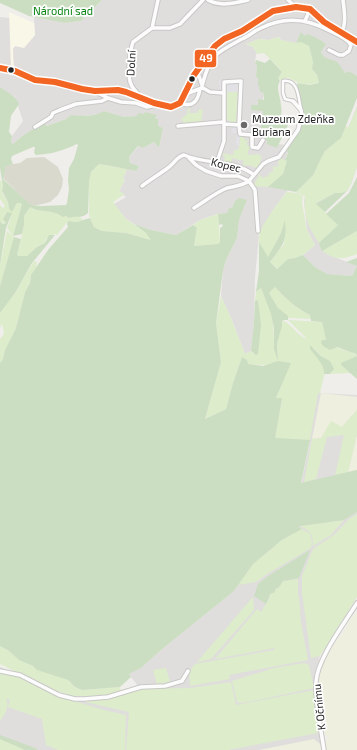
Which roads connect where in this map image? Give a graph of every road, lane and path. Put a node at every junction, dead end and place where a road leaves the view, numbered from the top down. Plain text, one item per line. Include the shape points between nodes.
1 (158, 0) edge
2 (203, 0) edge
3 (208, 0) edge
4 (248, 0) edge
5 (288, 0) edge
6 (342, 0) edge
7 (296, 7) junction
8 (310, 9) junction
9 (305, 21) junction
10 (152, 28) junction
11 (341, 34) junction
12 (345, 37) junction
13 (357, 42) edge
14 (329, 50) dead end
15 (0, 68) edge
16 (197, 70) junction
17 (202, 88) junction
18 (95, 91) junction
19 (224, 93) junction
20 (183, 95) junction
21 (138, 96) junction
22 (108, 98) junction
23 (294, 101) joint
24 (154, 103) junction
25 (180, 103) junction
26 (301, 110) junction
27 (224, 124) junction
28 (239, 125) junction
29 (178, 126) dead end
30 (35, 127) dead end
31 (263, 140) dead end
32 (189, 158) junction
33 (217, 162) junction
34 (254, 175) junction
35 (249, 181) junction
36 (142, 186) dead end
37 (194, 208) dead end
38 (258, 231) dead end
39 (357, 603) edge
40 (0, 671) edge
41 (188, 671) dead end
42 (324, 750) edge

1 - 10 street
2 - 10 street via 177,26
3 - 4 street via 224,4
5 - 7 street
6 - 11 street via 344,18
7 - 8 street
7 - 16 street via 273,10 242,31 221,41
8 - 9 street
8 - 11 street
9 - 12 street
9 - 17 street via 285,20 268,24 227,47 212,61
10 - 21 street, Dolní via 134,40 132,45 130,82
11 - 12 street
12 - 13 street
12 - 14 street via 351,46 346,54 339,55
15 - 18 street via 15,71 35,80
16 - 17 street
16 - 20 street
17 - 19 street via 210,92
17 - 20 street
17 - 25 street via 198,99 192,104
18 - 21 street via 118,90
18 - 22 street
19 - 27 street
19 - 28 street via 224,82 241,81
20 - 25 street
21 - 24 street
22 - 24 street via 147,107
22 - 30 street via 60,110
23 - 26 street
23 - 26 street via 285,99 284,81 296,85
24 - 25 street via 171,107
26 - 34 street via 302,120 298,130 279,157 268,161
27 - 28 street
27 - 29 street via 222,122
27 - 33 street via 224,141
28 - 31 street via 240,134 252,135 252,147 258,148
32 - 33 street, Kopec
32 - 35 street, Kopec via 206,171 221,176 238,176
32 - 36 street, Kopec via 184,155 177,158 170,167
33 - 34 street, Kopec
34 - 35 street, Kopec
35 - 37 street, Kopec via 220,192
35 - 38 street, Kopec via 255,190
39 - 42 street, K Očnímu via 322,659 317,673 316,689
40 - 41 street via 20,675 53,693 76,699 108,697 136,688 165,686 182,681

